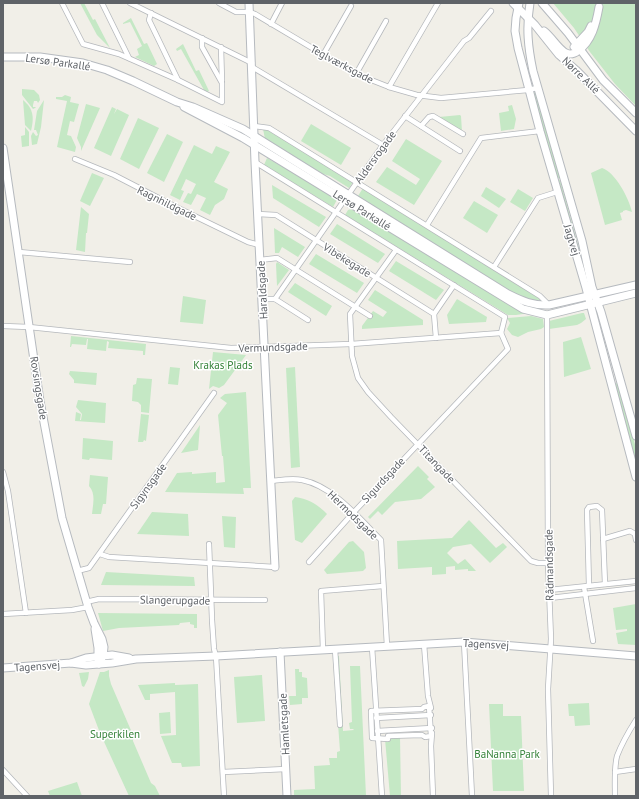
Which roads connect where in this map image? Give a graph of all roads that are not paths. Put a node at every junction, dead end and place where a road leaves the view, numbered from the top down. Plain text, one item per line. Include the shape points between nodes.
1 (62, 3) edge
2 (102, 3) edge
3 (130, 3) edge
4 (218, 3) edge
5 (250, 3) edge
6 (282, 3) edge
7 (438, 3) edge
8 (530, 3) edge
9 (542, 3) edge
10 (517, 5) edge
11 (601, 5) edge
12 (351, 6) dead end
13 (491, 11) dead end
14 (250, 12) junction
15 (151, 13) junction
16 (528, 17) junction
17 (386, 21) dead end
18 (271, 24) junction
19 (535, 25) junction
20 (202, 38) junction
21 (576, 45) junction
22 (221, 47) junction
23 (569, 54) junction
24 (323, 55) junction
25 (3, 57) edge
26 (129, 58) junction
27 (568, 62) junction
28 (252, 65) junction
29 (356, 74) junction
30 (178, 80) junction
31 (222, 83) junction
32 (389, 87) junction
33 (537, 88) junction
34 (528, 90) junction
35 (422, 96) junction
36 (177, 102) junction
37 (636, 113) edge
38 (405, 116) junction
39 (254, 126) junction
40 (421, 126) junction
41 (540, 131) junction
42 (636, 131) edge
43 (462, 134) dead end
44 (254, 136) junction
45 (255, 145) junction
46 (383, 145) junction
47 (3, 148) edge
48 (460, 151) dead end
49 (75, 160) dead end
50 (255, 162) junction
51 (358, 182) junction
52 (557, 192) junction
53 (347, 197) junction
54 (337, 212) junction
55 (258, 214) junction
56 (427, 225) junction
57 (317, 240) junction
58 (260, 245) junction
59 (396, 250) junction
60 (19, 252) junction
61 (260, 260) junction
62 (130, 262) dead end
63 (494, 267) junction
64 (296, 270) junction
65 (376, 278) junction
66 (454, 285) junction
67 (636, 285) edge
68 (636, 292) edge
69 (262, 299) junction
70 (275, 299) junction
71 (593, 300) junction
72 (549, 305) junction
73 (355, 307) junction
74 (434, 314) junction
75 (547, 315) junction
76 (370, 316) dead end
77 (308, 320) dead end
78 (3, 326) edge
79 (29, 327) junction
80 (501, 332) junction
81 (436, 338) junction
82 (351, 344) junction
83 (265, 347) junction
84 (214, 393) dead end
85 (636, 436) edge
86 (417, 444) junction
87 (3, 472) edge
88 (636, 476) edge
89 (271, 481) junction
90 (353, 513) junction
91 (603, 539) junction
92 (636, 540) edge
93 (209, 544) dead end
94 (100, 554) junction
95 (309, 562) dead end
96 (548, 563) junction
97 (209, 564) junction
98 (275, 567) joint
99 (77, 572) junction
100 (636, 581) edge
101 (605, 584) junction
102 (383, 586) junction
103 (587, 586) junction
104 (636, 588) edge
105 (549, 590) junction
106 (585, 594) junction
107 (550, 598) junction
108 (210, 600) junction
109 (264, 600) dead end
110 (87, 604) junction
111 (26, 613) junction
112 (3, 614) edge
113 (593, 641) dead end
114 (464, 642) junction
115 (424, 644) junction
116 (387, 646) junction
117 (372, 647) junction
118 (335, 649) junction
119 (550, 649) junction
120 (323, 650) junction
121 (280, 652) junction
122 (101, 656) junction
123 (216, 656) junction
124 (636, 656) edge
125 (136, 659) junction
126 (71, 663) junction
127 (99, 664) junction
128 (3, 668) edge
129 (376, 710) junction
130 (431, 715) junction
131 (376, 718) junction
132 (636, 720) edge
133 (340, 725) dead end
134 (634, 726) edge
135 (431, 728) junction
136 (377, 731) junction
137 (378, 739) junction
138 (286, 769) junction
139 (636, 769) edge
140 (3, 770) edge
141 (223, 772) junction
142 (615, 772) junction
143 (27, 796) edge
144 (224, 796) edge
145 (287, 796) edge
146 (382, 796) edge
147 (433, 796) edge
148 (472, 796) edge
149 (551, 796) edge
150 (615, 796) edge

1 - 26 street via 83,44
2 - 26 street
3 - 15 street
4 - 14 street via 236,12
5 - 14 street, Haraldsgade
6 - 18 street
7 - 32 street
8 - 16 street, Jagtvej
9 - 21 street, Nørre Allé
10 - 16 street, Nørre Allé
10 - 34 street, Jagtvej via 515,31
11 - 21 street
11 - 21 street via 596,24 586,43
12 - 24 street
13 - 35 street, Aldersrogade via 464,41
14 - 18 street
14 - 28 street, Haraldsgade
15 - 20 street
15 - 30 street via 149,20
16 - 19 street, Nørre Allé
16 - 33 street, Jagtvej via 528,50
17 - 29 street
18 - 24 street, Teglværksgade
19 - 23 street
19 - 27 street, Nørre Allé
20 - 22 street
20 - 31 street via 202,47
21 - 23 street via 574,54
21 - 37 street, Nørre Allé via 603,80
22 - 28 street
22 - 31 street
23 - 27 street
24 - 29 street, Teglværksgade
25 - 36 street, Lersø Parkallé via 40,57 83,63 121,75
26 - 30 street
27 - 42 street, Nørre Allé
28 - 39 street, Haraldsgade
28 - 46 street
29 - 32 street, Teglværksgade
30 - 31 street via 222,102
32 - 35 street, Teglværksgade
33 - 34 street, Teglværksgade
33 - 71 street, Jagtvej via 582,241
34 - 35 street, Teglværksgade via 441,98
34 - 41 street, Jagtvej
35 - 38 street, Aldersrogade
36 - 44 street, Lersø Parkallé via 226,121
36 - 45 street, Lersø Parkallé
38 - 40 street
38 - 46 street, Aldersrogade
39 - 44 street, Haraldsgade
39 - 51 street, Lersø Parkallé via 269,128
40 - 43 street via 433,116
40 - 48 street
41 - 52 street, Jagtvej
41 - 56 street via 481,138
44 - 45 street, Haraldsgade
44 - 53 street, Lersø Parkallé
45 - 50 street, Haraldsgade
45 - 53 street, Lersø Parkallé
46 - 51 street, Aldersrogade
47 - 60 street, Rovsingsgade
49 - 58 street, Ragnhildgade via 114,175 248,242
50 - 54 street, Lersø Parkallé
50 - 55 street, Haraldsgade
51 - 53 street, Aldersrogade
51 - 56 street, Lersø Parkallé
52 - 63 street via 538,198
52 - 71 street, Jagtvej
53 - 54 street, Aldersrogade
53 - 72 street, Lersø Parkallé via 508,294 535,305
53 - 75 street, Lersø Parkallé via 509,301 523,309
54 - 57 street, Aldersrogade
54 - 59 street, Lersø Parkallé
55 - 57 street, Vibekegade via 276,215
55 - 58 street, Haraldsgade
56 - 63 street, Lersø Parkallé
57 - 64 street, Aldersrogade
57 - 65 street, Vibekegade
58 - 61 street, Haraldsgade
59 - 65 street
59 - 66 street, Lersø Parkallé
60 - 62 street
60 - 79 street, Rovsingsgade
61 - 64 street via 277,258
61 - 69 street, Haraldsgade
63 - 72 street, Lersø Parkallé via 540,296
64 - 70 street, Aldersrogade
64 - 73 street
65 - 73 street
65 - 74 street, Vibekegade
66 - 74 street
66 - 80 street, Lersø Parkallé via 505,317
67 - 71 street
68 - 71 street
69 - 70 street
69 - 83 street, Haraldsgade
70 - 77 street
71 - 72 street, Lersø Parkallé
71 - 75 street, Lersø Parkallé
71 - 85 street, Jagtvej
71 - 88 street, Jagtvej
73 - 76 street
73 - 82 street, Titangade via 350,314
74 - 81 street
75 - 96 street, Rådmandsgade
78 - 79 street, Vermundsgade
79 - 83 street, Vermundsgade via 231,348
79 - 99 street, Rovsingsgade via 62,518
80 - 81 street, Vermundsgade
80 - 86 street, Sigurdsgade via 508,348
81 - 82 street, Vermundsgade
82 - 83 street, Vermundsgade
82 - 86 street, Titangade via 354,368 362,385
83 - 89 street, Haraldsgade
84 - 94 street, Sigynsgade
86 - 90 street, Sigurdsgade
86 - 96 street, Titangade via 531,561
87 - 111 street
89 - 90 street, Hermodsgade via 301,480 319,486
89 - 98 street, Haraldsgade
90 - 95 street, Sigurdsgade
90 - 102 street, Hermodsgade via 380,540
91 - 92 street via 630,531 635,534
91 - 101 street
91 - 103 street via 602,510 597,506 589,507
93 - 97 street
94 - 97 street via 109,557
94 - 99 street, Sigynsgade via 89,568
96 - 105 street, Rådmandsgade
97 - 98 street
97 - 108 street
99 - 110 street, Rovsingsgade
100 - 101 street
101 - 103 street
102 - 116 street, Hermodsgade
102 - 120 street via 321,591
103 - 105 street
103 - 106 street
104 - 106 street
105 - 107 street, Rådmandsgade
106 - 107 street
106 - 113 street
107 - 119 street, Rådmandsgade
108 - 109 street, Slangerupgade
108 - 110 street, Slangerupgade via 99,599
108 - 123 street
110 - 111 street, Slangerupgade via 72,610
110 - 122 street, Rovsingsgade
111 - 112 street, Slangerupgade
114 - 115 street, Tagensvej
114 - 119 street, Tagensvej
114 - 148 street
115 - 116 street, Tagensvej
115 - 130 street
116 - 117 street, Tagensvej
117 - 118 street, Tagensvej
117 - 129 street
118 - 120 street, Tagensvej
118 - 133 street
119 - 124 street, Tagensvej
119 - 149 street, Rådmandsgade via 548,689
120 - 121 street, Tagensvej
121 - 123 street, Tagensvej
121 - 138 street, Hamletsgade
122 - 125 street, Tagensvej
122 - 126 street, Tagensvej
122 - 127 street, Rovsingsgade
123 - 125 street, Tagensvej
123 - 141 street
125 - 127 street, Tagensvej
126 - 127 street, Tagensvej
126 - 128 street, Tagensvej
129 - 130 street via 429,706
129 - 131 street
129 - 137 street via 371,711 372,738
130 - 131 street
130 - 135 street
131 - 136 street
132 - 134 street
134 - 142 street via 617,756
135 - 136 street
135 - 137 street via 430,736 388,736 388,739
135 - 147 street
136 - 137 street
137 - 146 street
138 - 141 street
138 - 145 street, Hamletsgade
139 - 142 street
140 - 143 street
141 - 144 street
142 - 150 street

